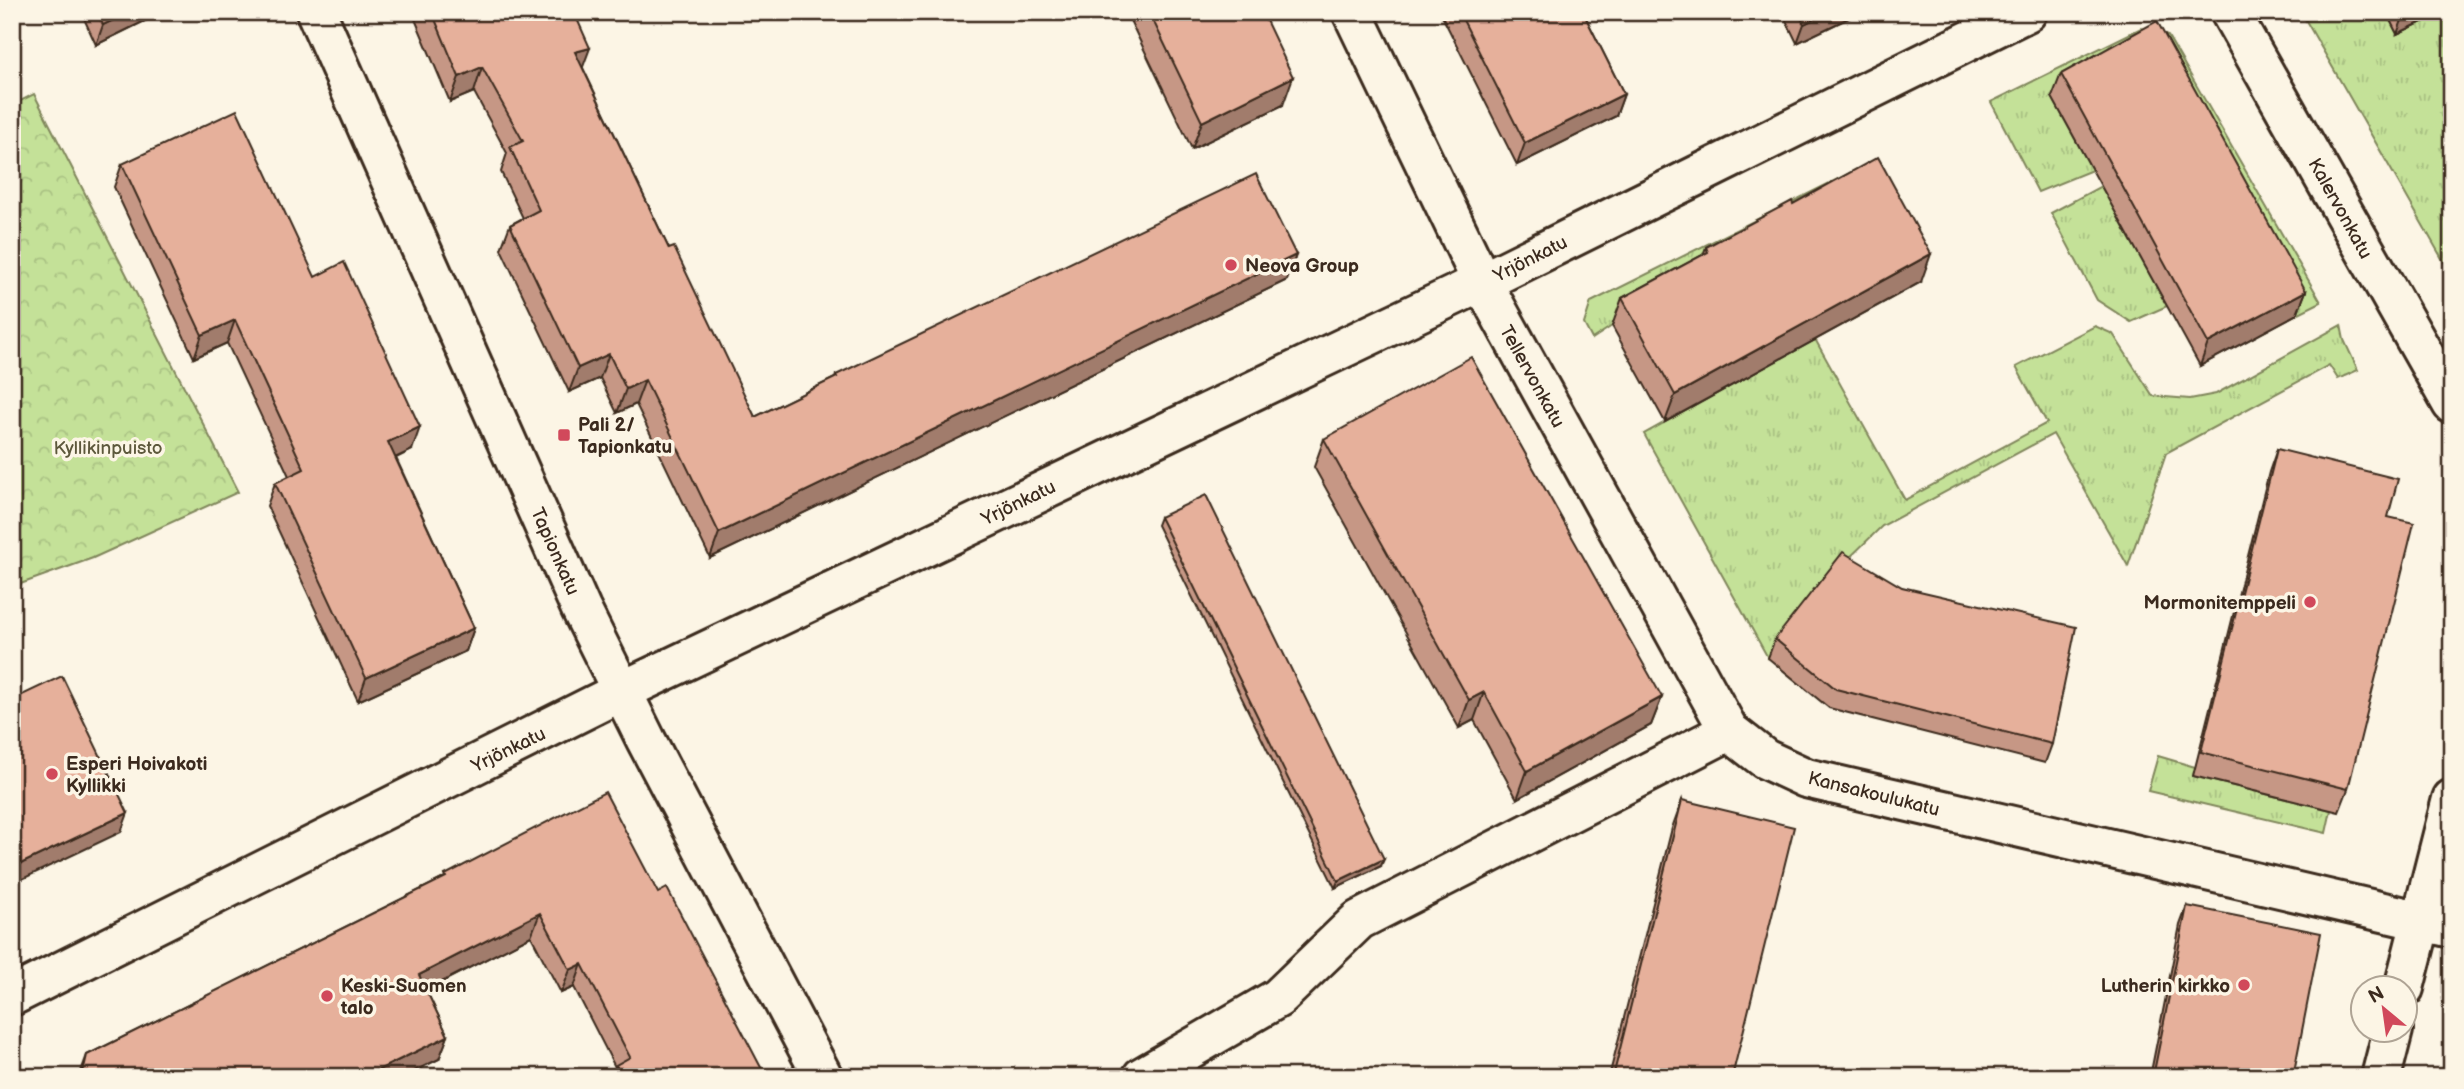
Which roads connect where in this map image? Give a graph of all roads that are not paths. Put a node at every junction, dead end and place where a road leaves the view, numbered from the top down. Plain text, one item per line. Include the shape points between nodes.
1 (316, 12) edge
2 (1352, 12) edge
3 (2027, 12) edge
4 (2230, 12) edge
5 (1482, 282) junction
6 (2452, 404) edge
7 (622, 691) junction
8 (1729, 731) junction
9 (2452, 799) edge
10 (2437, 924) edge
11 (2411, 974) edge
12 (12, 996) edge
13 (2389, 1044) edge
14 (823, 1077) edge
15 (1142, 1077) edge
16 (2381, 1077) edge

1 - 7 street, Tapionkatu
2 - 5 street, Tellervonkatu
3 - 5 street, Yrjönkatu
4 - 6 street, Kalervonkatu
5 - 7 street, Yrjönkatu
5 - 8 street, Tellervonkatu
7 - 12 street, Yrjönkatu
7 - 14 street, Tapionkatu
8 - 10 street, Kansakoulukatu via 1765,759 1806,778
8 - 15 street via 1359,920 1278,998
9 - 10 street
10 - 11 street
13 - 16 street

